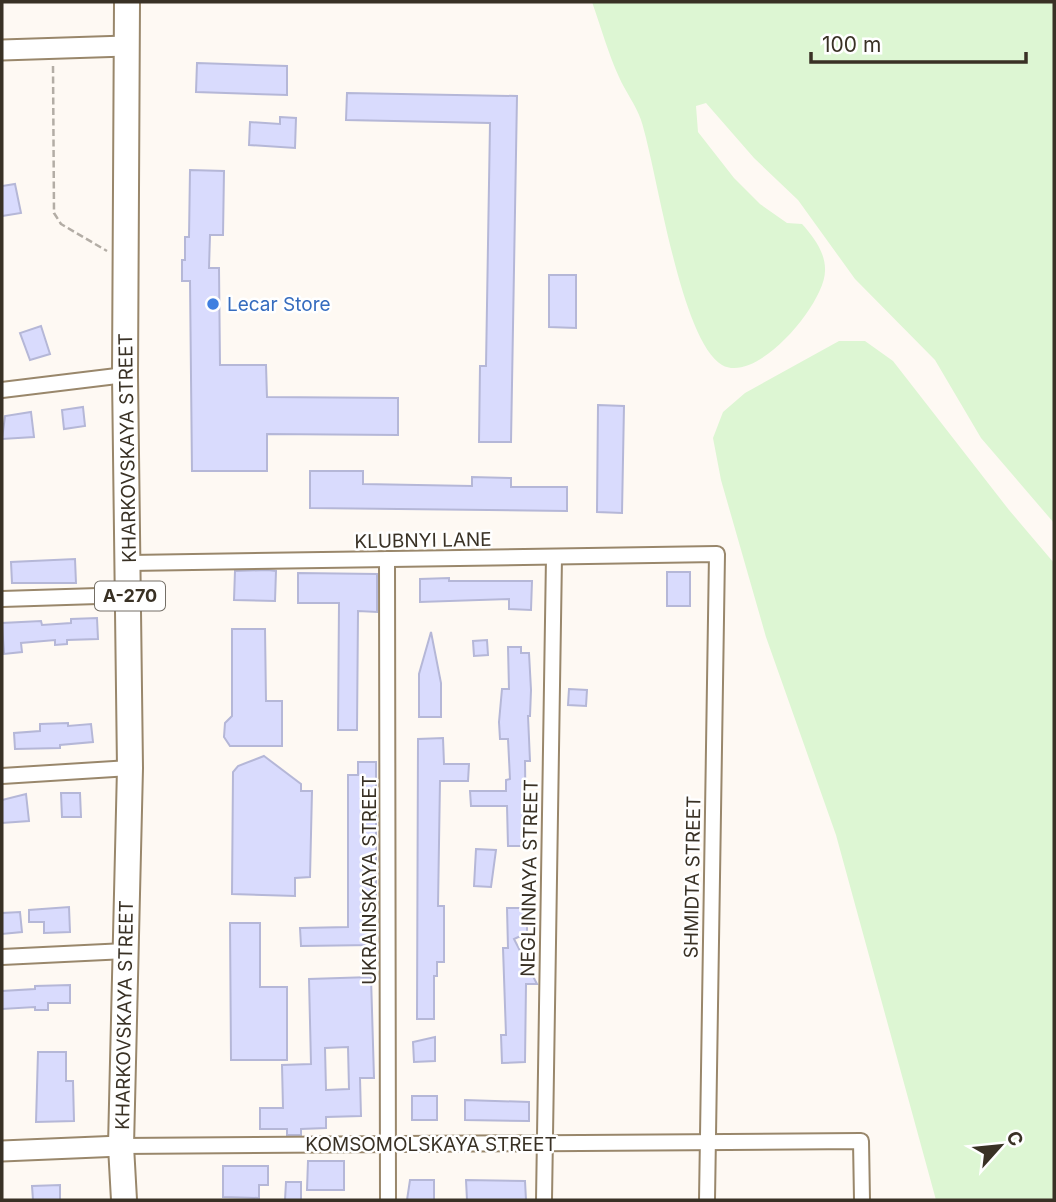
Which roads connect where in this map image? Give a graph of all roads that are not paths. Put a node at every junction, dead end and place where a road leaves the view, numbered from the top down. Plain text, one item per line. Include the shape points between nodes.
1 (127, 2) edge
2 (126, 46) junction
3 (2, 50) edge
4 (125, 375) junction
5 (2, 390) edge
6 (717, 554) joint
7 (554, 557) junction
8 (387, 559) junction
9 (130, 563) junction
10 (130, 596) junction
11 (2, 599) edge
12 (130, 768) junction
13 (2, 776) edge
14 (126, 951) junction
15 (2, 957) edge
16 (708, 1142) junction
17 (544, 1143) junction
18 (389, 1144) junction
19 (121, 1146) junction
20 (2, 1151) edge
21 (108, 1200) edge
22 (124, 1200) edge
23 (388, 1200) edge
24 (544, 1200) edge
25 (707, 1200) edge
26 (862, 1200) edge

1 - 2 highway, KHARKOVSKAYA STREET / А-270
2 - 3 main road
2 - 4 highway, KHARKOVSKAYA STREET / А-270
4 - 5 street
4 - 9 highway, KHARKOVSKAYA STREET / А-270
6 - 7 street, KLUBNYI LANE
6 - 16 street, SHMIDTA STREET
7 - 8 street, KLUBNYI LANE
7 - 17 street, NEGLINNAYA STREET
8 - 9 street, KLUBNYI LANE
8 - 18 street, UKRAINSKAYA STREET
9 - 10 highway, KHARKOVSKAYA STREET / А-270
10 - 11 street
10 - 12 highway, KHARKOVSKAYA STREET / А-270
12 - 13 street
12 - 14 highway, KHARKOVSKAYA STREET / А-270
14 - 15 street
14 - 19 highway, KHARKOVSKAYA STREET / А-270
16 - 17 street, KOMSOMOLSKAYA STREET
16 - 25 street, SHMIDTA STREET
16 - 26 street, KOMSOMOLSKAYA STREET via 861,1141
17 - 18 street, KOMSOMOLSKAYA STREET
17 - 24 street, NEGLINNAYA STREET
18 - 19 street, KOMSOMOLSKAYA STREET
18 - 23 street, UKRAINSKAYA STREET
19 - 20 main road, KOMSOMOLSKAYA STREET
19 - 21 highway, KHARKOVSKAYA STREET / А-270
19 - 22 highway, KHARKOVSKAYA STREET / А-270

